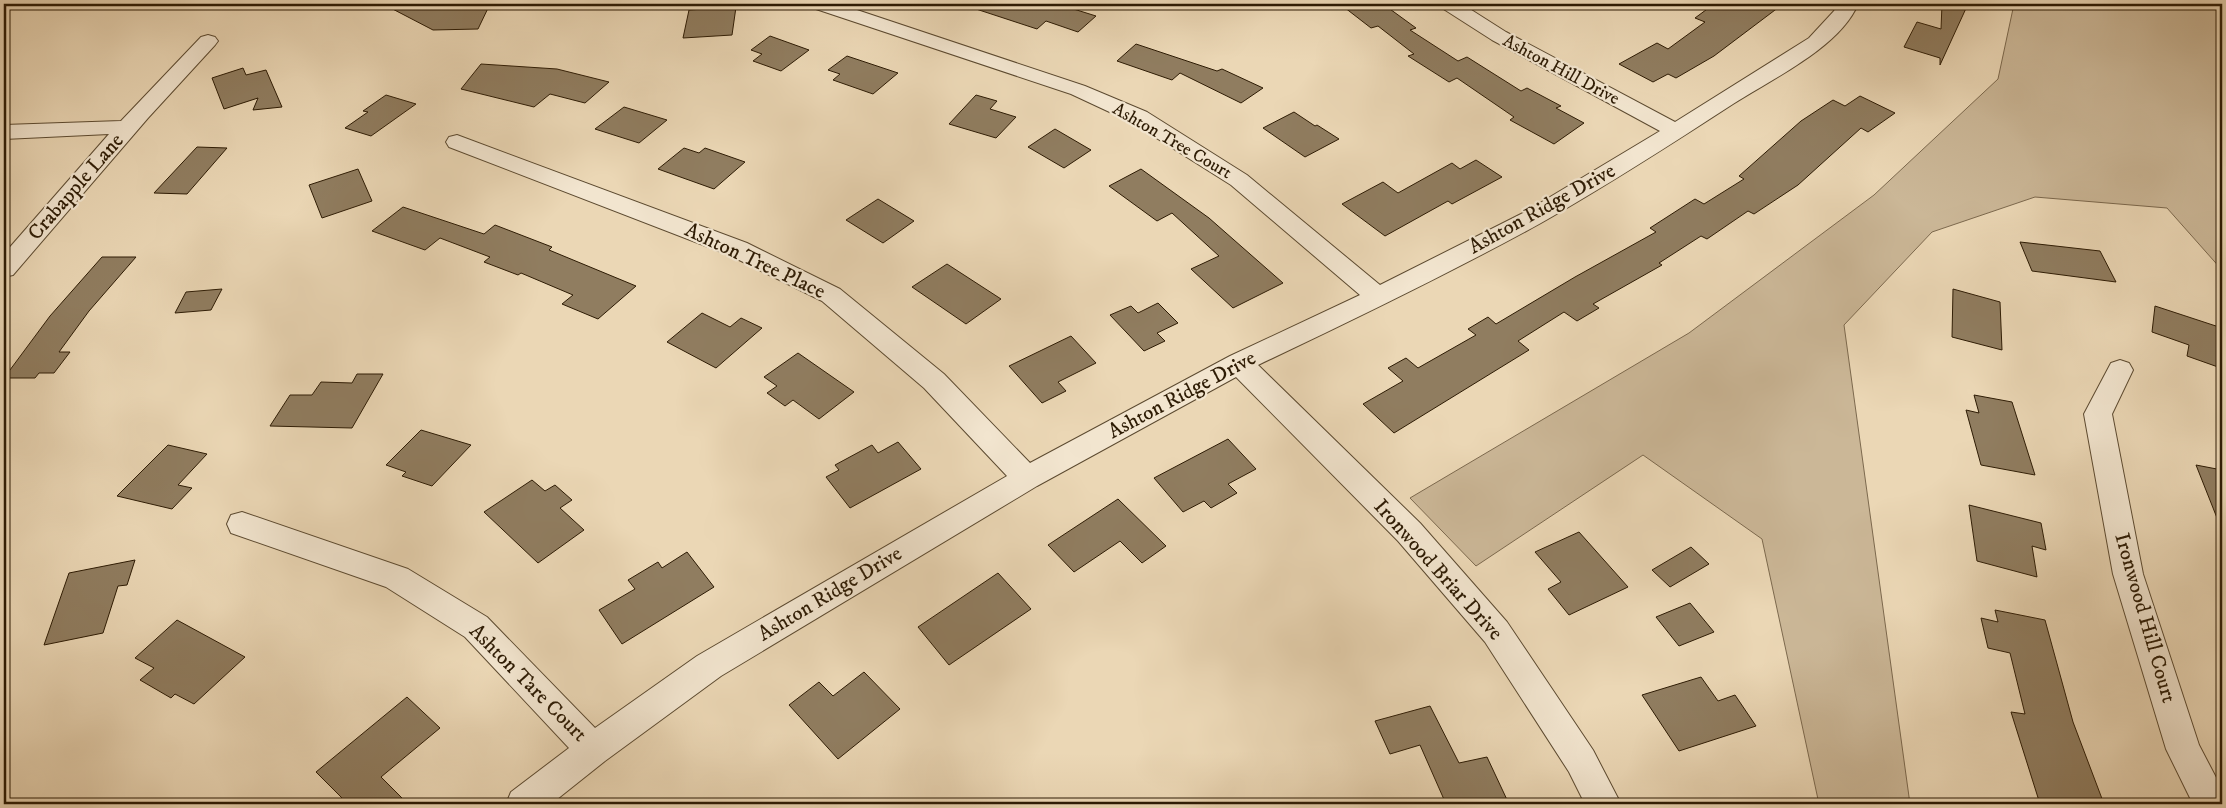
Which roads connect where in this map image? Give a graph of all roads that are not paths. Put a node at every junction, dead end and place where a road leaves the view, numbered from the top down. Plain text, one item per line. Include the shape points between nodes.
1 (820, 4) edge
2 (1449, 4) edge
3 (1848, 4) edge
4 (208, 41) dead end
5 (128, 126) junction
6 (4, 132) edge
7 (1676, 132) junction
8 (458, 142) dead end
9 (4, 270) edge
10 (1378, 297) junction
11 (1239, 363) junction
12 (2120, 370) dead end
13 (1027, 478) junction
14 (242, 524) dead end
15 (593, 750) junction
16 (524, 804) edge
17 (1603, 804) edge
18 (2211, 804) edge

1 - 10 street, Ashton Tree Court via 1078,90 1139,117 1239,180
2 - 7 street, Ashton Hill Drive via 1499,36
3 - 7 street, Ashton Ridge Drive via 1844,14 1816,42
4 - 5 street, Crabapple Lane
5 - 6 street
5 - 9 street, Crabapple Lane
7 - 10 street, Ashton Ridge Drive via 1533,217
8 - 13 street, Ashton Tree Place via 738,249 832,295 934,381
10 - 11 street, Ashton Ridge Drive
11 - 13 street, Ashton Ridge Drive
11 - 17 street, Ironwood Briar Drive via 1409,532 1496,632 1581,761
12 - 18 street, Ironwood Hill Court via 2098,414 2128,574 2183,749
13 - 15 street, Ashton Ridge Drive via 709,666
14 - 15 street, Ashton Tare Court via 397,578 476,627
15 - 16 street, Ashton Ridge Drive

